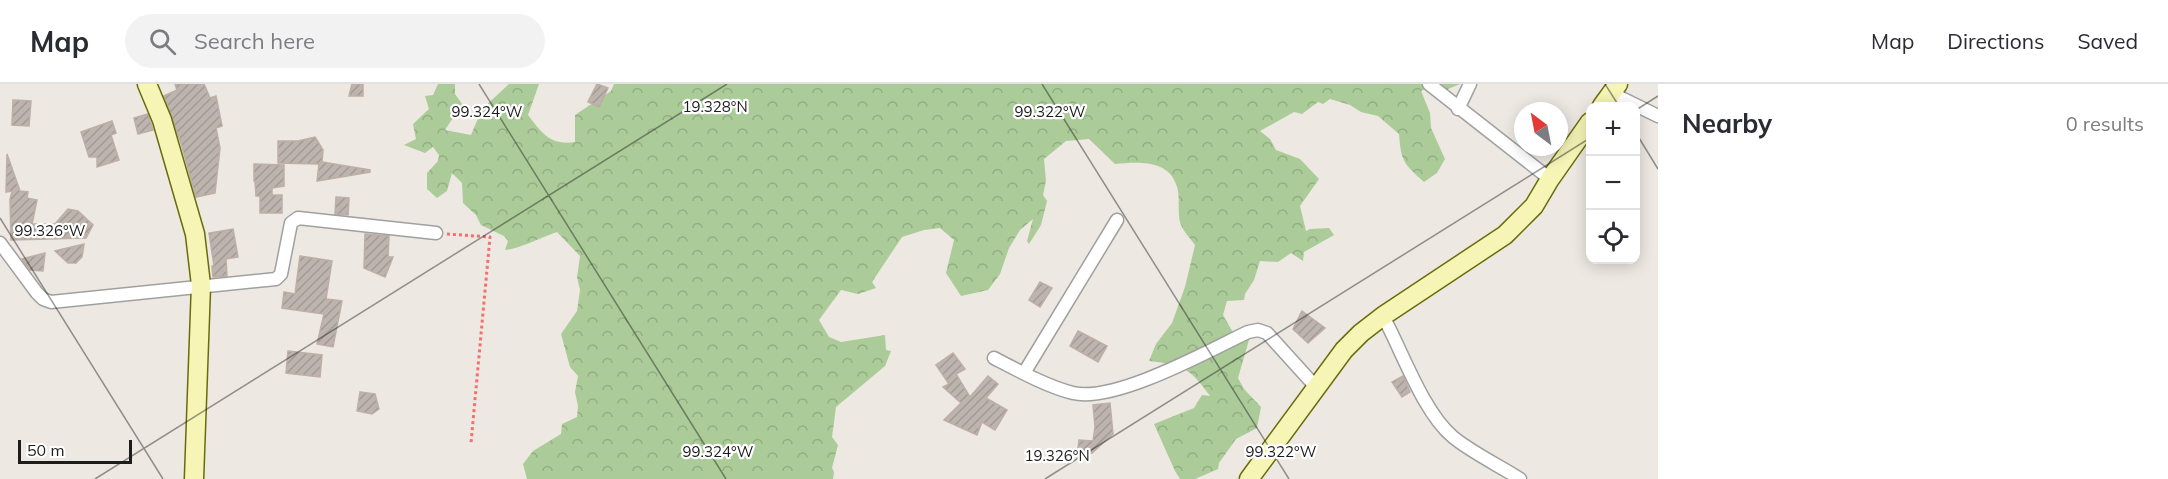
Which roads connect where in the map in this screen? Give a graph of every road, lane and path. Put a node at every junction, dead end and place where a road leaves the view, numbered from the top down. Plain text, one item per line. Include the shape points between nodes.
1 (147, 84) edge
2 (1429, 84) edge
3 (1470, 84) edge
4 (1610, 94) edge
5 (1458, 108) junction
6 (1658, 116) edge
7 (1586, 128) edge
8 (1550, 179) junction
9 (1117, 220) dead end
10 (436, 233) joint
11 (0, 243) edge
12 (201, 285) junction
13 (1383, 316) junction
14 (994, 358) dead end
15 (1024, 373) junction
16 (1316, 386) junction
17 (471, 443) dead end
18 (194, 479) edge
19 (1248, 479) edge
20 (1520, 479) edge

1 - 12 street via 162,120 195,234
2 - 5 street
3 - 5 street
4 - 6 street
5 - 8 street
7 - 8 street
8 - 13 street via 1534,206 1505,235
9 - 15 street
10 - 12 street via 298,218 291,223 281,274 276,279
10 - 17 path via 490,237
11 - 12 street via 37,293 51,303
12 - 18 street
13 - 16 street via 1344,350
13 - 20 street via 1438,421 1453,437
14 - 15 street
15 - 16 street via 1074,393 1100,395 1140,382 1258,330 1267,333
16 - 19 street

